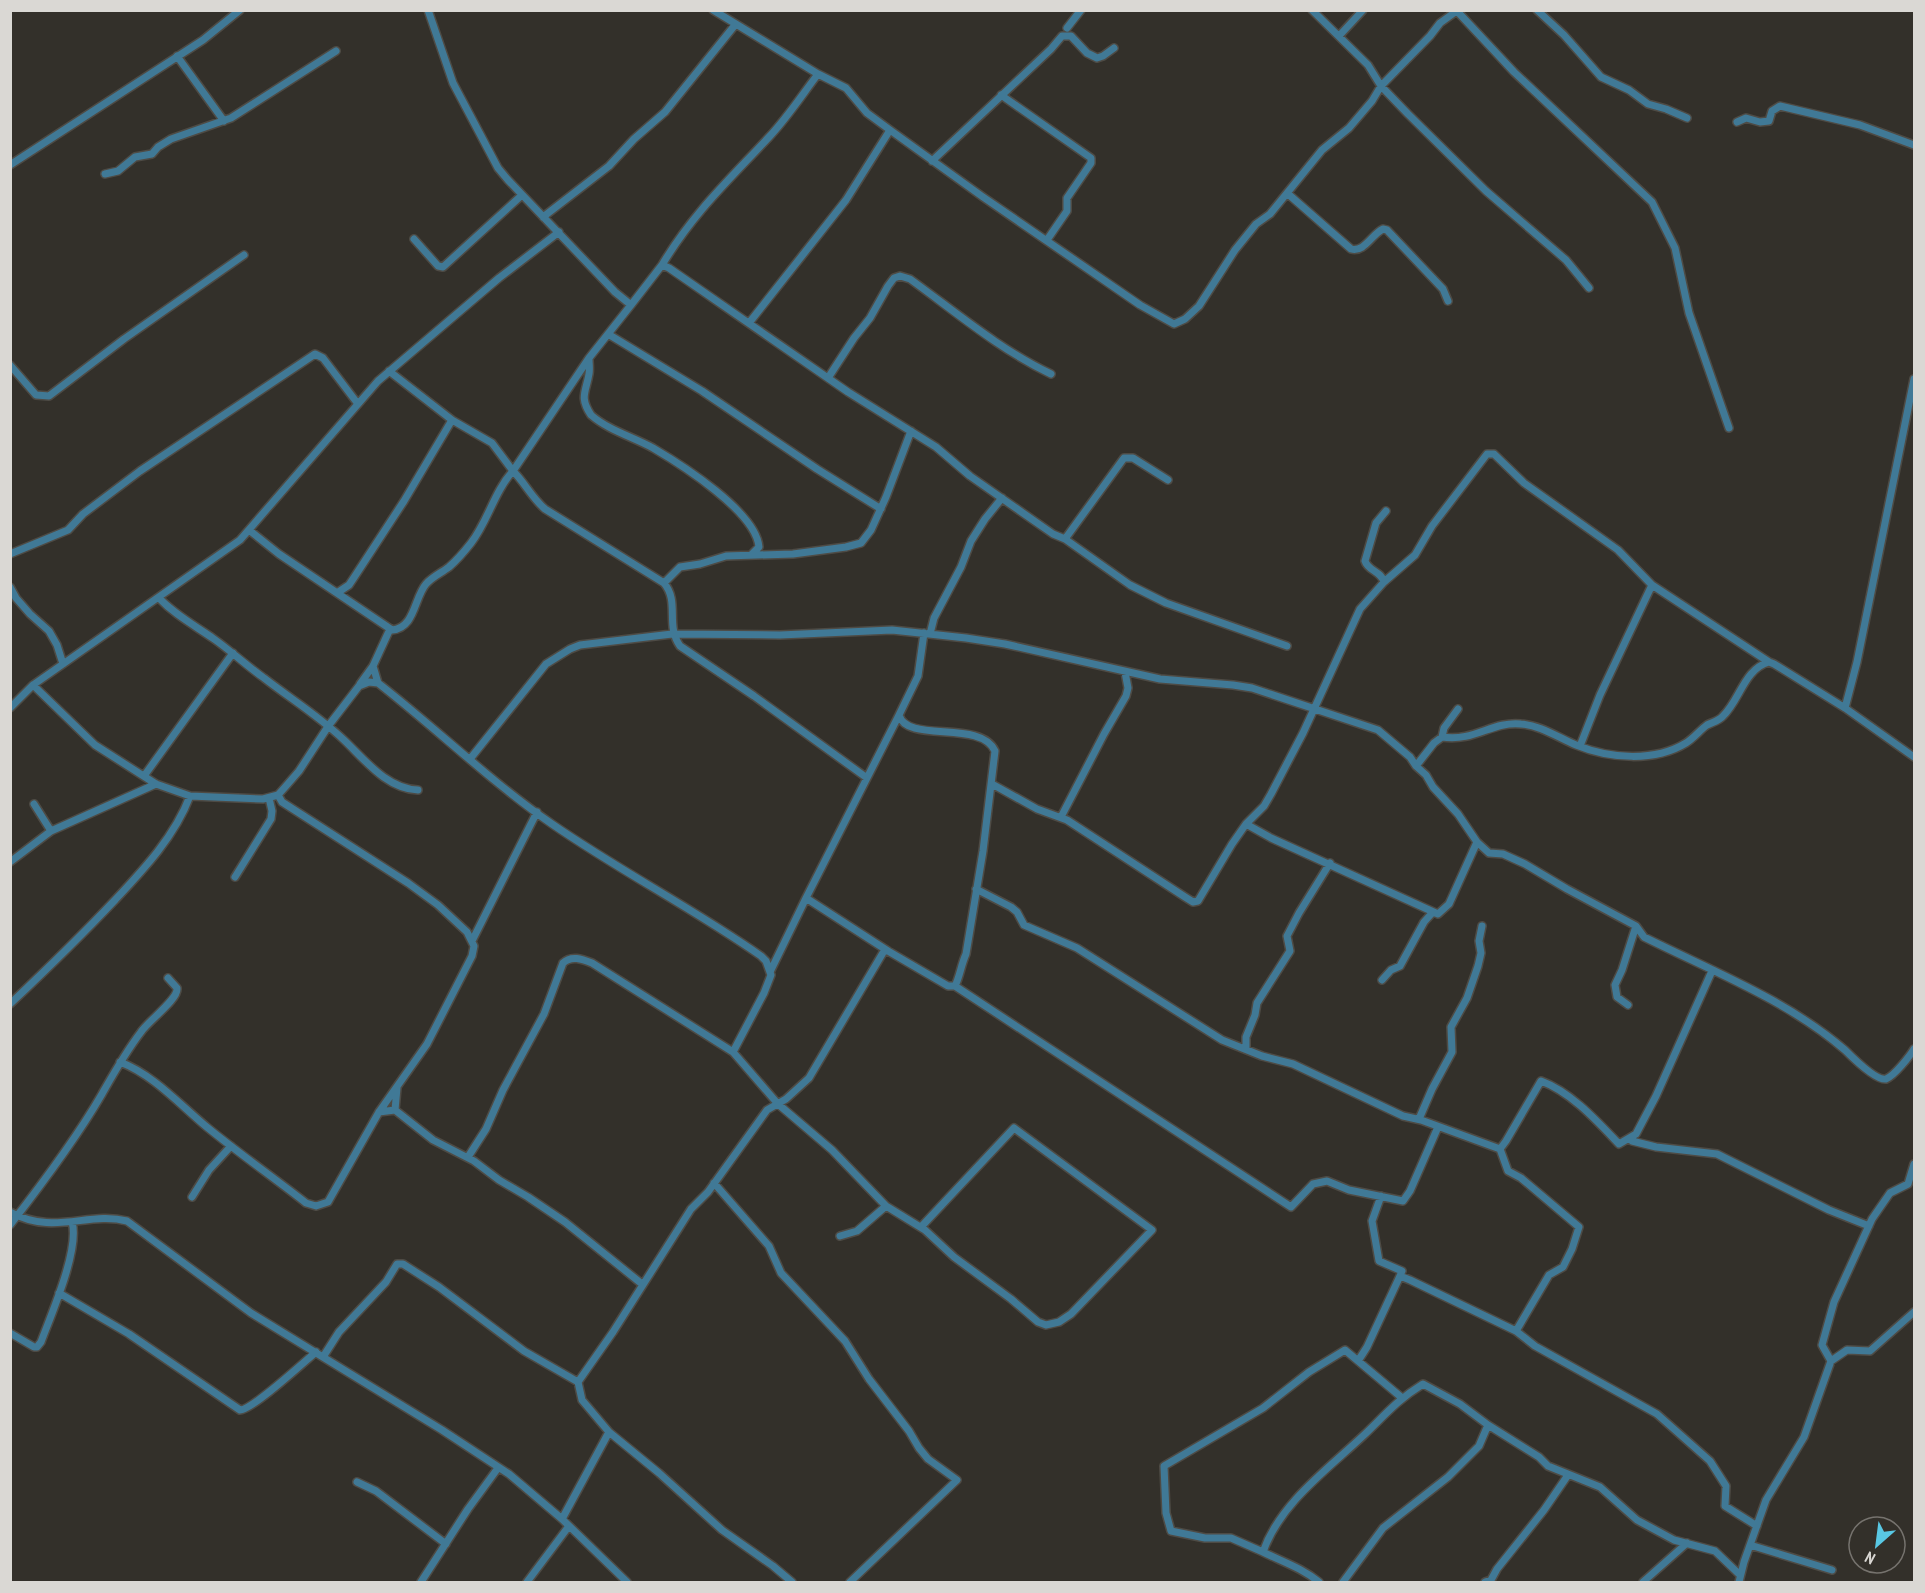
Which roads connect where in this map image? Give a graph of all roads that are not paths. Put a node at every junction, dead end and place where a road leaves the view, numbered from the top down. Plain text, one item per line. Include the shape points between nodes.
1 (240, 10) edge
2 (428, 10) edge
3 (713, 10) edge
4 (1081, 10) edge
5 (1312, 10) edge
6 (1363, 10) edge
7 (1537, 10) edge
8 (1457, 11) edge
9 (735, 25) junction
10 (1067, 28) dead end
11 (1339, 36) junction
12 (1114, 48) dead end
13 (336, 51) dead end
14 (177, 56) junction
15 (818, 74) junction
16 (1381, 86) junction
17 (1001, 95) junction
18 (1687, 118) dead end
19 (224, 121) junction
20 (1737, 122) dead end
21 (890, 130) junction
22 (1914, 145) edge
23 (932, 161) junction
24 (10, 165) edge
25 (105, 174) dead end
26 (1287, 193) junction
27 (522, 195) junction
28 (543, 217) junction
29 (559, 232) junction
30 (414, 239) dead end
31 (1047, 240) junction
32 (244, 255) dead end
33 (662, 264) junction
34 (1589, 288) dead end
35 (1448, 300) dead end
36 (631, 305) junction
37 (749, 323) junction
38 (608, 334) junction
39 (589, 358) junction
40 (10, 365) edge
41 (389, 371) junction
42 (1051, 374) dead end
43 (828, 378) junction
44 (1914, 379) edge
45 (358, 404) junction
46 (452, 420) junction
47 (1729, 428) dead end
48 (911, 431) junction
49 (513, 471) junction
50 (1168, 480) dead end
51 (1002, 498) junction
52 (881, 508) junction
53 (1386, 511) dead end
54 (249, 530) junction
55 (1065, 539) junction
56 (751, 555) junction
57 (11, 556) edge
58 (1384, 582) junction
59 (663, 583) junction
60 (1652, 585) junction
61 (10, 587) edge
62 (337, 593) junction
63 (159, 598) junction
64 (672, 620) junction
65 (390, 629) junction
66 (927, 633) junction
67 (672, 634) junction
68 (688, 635) junction
69 (1287, 646) dead end
70 (233, 653) junction
71 (1769, 662) junction
72 (63, 664) junction
73 (373, 666) junction
74 (1125, 672) junction
75 (378, 683) junction
76 (33, 685) junction
77 (359, 686) junction
78 (10, 708) edge
79 (1845, 708) junction
80 (1312, 709) junction
81 (1458, 709) dead end
82 (899, 715) junction
83 (329, 725) junction
84 (1442, 737) junction
85 (1580, 746) junction
86 (1914, 757) edge
87 (470, 759) junction
88 (1416, 766) junction
89 (144, 776) junction
90 (867, 778) junction
91 (156, 784) junction
92 (992, 784) junction
93 (418, 790) dead end
94 (278, 795) junction
95 (189, 796) junction
96 (269, 798) junction
97 (34, 804) dead end
98 (537, 812) junction
99 (1061, 817) junction
100 (1246, 824) junction
101 (51, 831) junction
102 (1477, 842) junction
103 (10, 862) edge
104 (1330, 863) junction
105 (235, 877) dead end
106 (976, 889) junction
107 (806, 898) junction
108 (1433, 912) junction
109 (1482, 926) dead end
110 (1636, 926) junction
111 (472, 941) junction
112 (888, 951) junction
113 (1712, 971) junction
114 (770, 972) junction
115 (168, 978) dead end
116 (1382, 980) dead end
117 (955, 986) junction
118 (10, 1004) edge
119 (1628, 1005) dead end
120 (1246, 1049) junction
121 (1914, 1049) edge
122 (733, 1052) junction
123 (120, 1062) junction
124 (398, 1087) junction
125 (778, 1104) junction
126 (394, 1110) junction
127 (379, 1112) junction
128 (1419, 1119) junction
129 (1438, 1127) junction
130 (1630, 1138) junction
131 (231, 1146) junction
132 (1500, 1149) junction
133 (468, 1157) junction
134 (1914, 1164) edge
135 (714, 1183) junction
136 (1381, 1196) junction
137 (192, 1197) dead end
138 (886, 1206) junction
139 (14, 1214) edge
140 (72, 1222) junction
141 (10, 1225) edge
142 (1869, 1226) junction
143 (921, 1227) junction
144 (840, 1236) dead end
145 (1400, 1276) junction
146 (642, 1284) junction
147 (59, 1293) junction
148 (1914, 1312) edge
149 (1516, 1331) junction
150 (10, 1332) edge
151 (316, 1352) junction
152 (323, 1357) junction
153 (1358, 1361) junction
154 (1831, 1361) junction
155 (578, 1382) junction
156 (1401, 1397) junction
157 (1488, 1425) junction
158 (609, 1432) junction
159 (498, 1468) junction
160 (1568, 1475) junction
161 (357, 1482) dead end
162 (562, 1519) junction
163 (569, 1526) junction
164 (1757, 1526) junction
165 (1687, 1543) junction
166 (446, 1544) junction
167 (1750, 1545) junction
168 (1263, 1552) junction
169 (1832, 1570) dead end
170 (1740, 1579) edge
171 (421, 1582) edge
172 (527, 1582) edge
173 (627, 1582) edge
174 (792, 1582) edge
175 (850, 1582) edge
176 (1319, 1582) edge
177 (1343, 1582) edge
178 (1485, 1582) edge
179 (1643, 1582) edge

1 - 14 street
2 - 27 street via 453,83 498,168
3 - 9 street
4 - 10 street
5 - 11 street
6 - 11 street
7 - 18 street via 1601,77 1629,90 1648,105
8 - 16 street via 1440,23
8 - 47 street via 1514,72 1652,202 1675,248 1689,313
9 - 15 street
9 - 28 street via 665,112 609,166
11 - 16 street
12 - 17 street via 1097,58 1065,35
13 - 19 street
14 - 19 street
14 - 24 street
15 - 21 street via 846,88 867,113
15 - 33 street via 771,135 687,225
16 - 26 street via 1349,128 1322,150
16 - 34 street via 1486,191 1566,260
17 - 23 street
17 - 31 street via 1091,158 1067,198 1067,211
19 - 25 street via 171,139 152,154 135,157 118,171
20 - 22 street via 1746,118 1768,121 1772,111 1780,106 1860,125
21 - 23 street
21 - 37 street via 846,200
23 - 31 street
26 - 31 street via 1235,250 1199,306 1174,324
26 - 35 street via 1356,251 1378,231 1387,230 1443,289
27 - 28 street
27 - 30 street via 443,267
28 - 29 street
29 - 36 street
29 - 41 street
32 - 40 street via 49,396 36,395
33 - 36 street
33 - 37 street
36 - 38 street
37 - 43 street
38 - 39 street
38 - 52 street
39 - 49 street
39 - 56 street via 584,394 591,415 653,448 726,500 750,524 758,541 759,547
41 - 45 street
41 - 46 street
42 - 43 street via 1021,360 910,279 900,276 888,286
43 - 48 street
44 - 79 street
45 - 54 street
45 - 57 street via 323,358 315,354 140,471 68,530
46 - 49 street via 492,443
46 - 62 street via 355,576
48 - 51 street
48 - 52 street
49 - 59 street via 545,509
49 - 65 street via 472,542 425,586 405,624
50 - 55 street via 1132,458 1124,458
51 - 55 street
51 - 66 street via 971,541
52 - 56 street via 861,543 793,554
53 - 58 street via 1376,523 1365,561
54 - 62 street
54 - 63 street
55 - 69 street via 1130,585 1166,603
56 - 59 street via 684,565
58 - 60 street via 1415,555 1487,454 1494,454 1524,483 1618,550
58 - 80 street via 1356,616
59 - 64 street via 672,600
60 - 71 street
60 - 85 street
61 - 72 street via 49,632
62 - 65 street
63 - 70 street via 172,612
63 - 72 street
64 - 67 street
64 - 68 street
65 - 73 street
66 - 68 street via 892,630
66 - 74 street via 1005,644
66 - 82 street via 918,676
67 - 68 street
67 - 87 street via 570,649 546,664
67 - 90 street via 680,646
70 - 83 street
70 - 89 street
71 - 79 street
71 - 85 street via 1749,677 1722,718 1671,751 1652,756 1611,754
72 - 76 street
73 - 75 street
73 - 77 street
74 - 80 street via 1242,686
74 - 99 street via 1126,696
75 - 77 street
75 - 87 street
76 - 78 street
76 - 89 street via 95,745
77 - 83 street
79 - 86 street
80 - 88 street via 1378,730
80 - 100 street via 1271,794
81 - 84 street
82 - 90 street
82 - 92 street via 911,728 980,738 991,744 995,751
83 - 93 street via 375,771
83 - 94 street
84 - 85 street via 1457,740 1505,724 1523,724
84 - 88 street
87 - 98 street
88 - 102 street
89 - 91 street
90 - 107 street
91 - 95 street
91 - 101 street
92 - 99 street via 1037,809
92 - 106 street
94 - 96 street
94 - 111 street via 282,802 438,905
95 - 96 street
95 - 118 street via 183,816 129,885
96 - 105 street via 270,819
97 - 101 street
98 - 111 street
98 - 114 street via 626,873 739,940 766,961
99 - 100 street via 1193,902 1200,898
100 - 104 street
101 - 103 street
102 - 108 street via 1449,904 1438,914
102 - 110 street via 1489,853 1503,854 1525,864
104 - 108 street
104 - 120 street via 1287,936 1290,951 1257,1003
106 - 117 street via 966,954
106 - 120 street via 1011,907 1024,924 1077,948 1222,1040
107 - 112 street
107 - 114 street
108 - 116 street via 1400,966
109 - 128 street via 1478,966 1451,1027 1452,1052
110 - 113 street via 1644,937
110 - 119 street via 1615,985 1617,997
111 - 124 street via 473,952 462,979 427,1044
112 - 117 street via 939,982
112 - 125 street via 884,951 809,1078
113 - 121 street via 1813,1026 1880,1078 1896,1071
113 - 130 street via 1656,1096
114 - 122 street via 764,993
115 - 123 street via 177,988 176,996 149,1022
117 - 136 street via 1291,1208 1313,1184 1327,1181
120 - 128 street via 1293,1064 1380,1106
122 - 125 street
122 - 133 street via 592,963 566,960 544,1014
123 - 131 street via 146,1077
123 - 139 street via 96,1103
124 - 126 street
124 - 127 street
125 - 135 street via 767,1110
125 - 138 street via 832,1150
126 - 127 street
126 - 133 street via 432,1140
127 - 131 street via 339,1185 328,1202 320,1206 306,1203
128 - 129 street
129 - 132 street
129 - 136 street via 1403,1201
130 - 132 street via 1619,1144 1554,1086 1541,1081
130 - 142 street via 1656,1147 1717,1154
131 - 137 street
132 - 149 street via 1508,1171 1579,1227 1563,1267 1549,1275
133 - 146 street via 564,1222
134 - 142 street via 1908,1184 1890,1193
135 - 146 street via 691,1209
135 - 175 street via 769,1246 781,1273 845,1341 928,1459 957,1480
136 - 145 street via 1372,1221 1379,1261 1402,1271
138 - 143 street
138 - 144 street via 857,1231
139 - 140 street via 40,1222
139 - 141 street
140 - 147 street via 74,1243
140 - 151 street via 114,1218 127,1221 252,1313
142 - 154 street via 1834,1302 1822,1345
143 - 143 street via 1014,1128 1152,1230 1071,1314 1046,1325 954,1257
145 - 149 street
145 - 153 street
146 - 155 street
147 - 150 street via 37,1347
147 - 151 street via 129,1334 240,1410
148 - 154 street via 1870,1351 1847,1350
149 - 164 street via 1535,1346 1657,1414 1710,1461 1726,1486 1725,1506
151 - 152 street
152 - 155 street via 339,1332 400,1263 524,1351
152 - 159 street
153 - 156 street
153 - 168 street via 1345,1350 1263,1408 1164,1466 1166,1513 1171,1531 1205,1538 1231,1538
154 - 164 street via 1804,1437 1775,1482
155 - 158 street via 582,1400
156 - 157 street via 1423,1384
156 - 168 street via 1295,1501 1275,1526
157 - 160 street
157 - 177 street via 1479,1446 1448,1477 1383,1528
158 - 162 street
158 - 174 street via 722,1530
159 - 162 street via 523,1484
159 - 166 street
160 - 165 street via 1600,1487 1637,1520
160 - 178 street via 1491,1580
161 - 166 street via 376,1491
162 - 163 street
163 - 172 street
163 - 173 street
164 - 167 street
165 - 170 street via 1715,1551
165 - 179 street
166 - 171 street
167 - 169 street
167 - 170 street
168 - 176 street via 1304,1570

